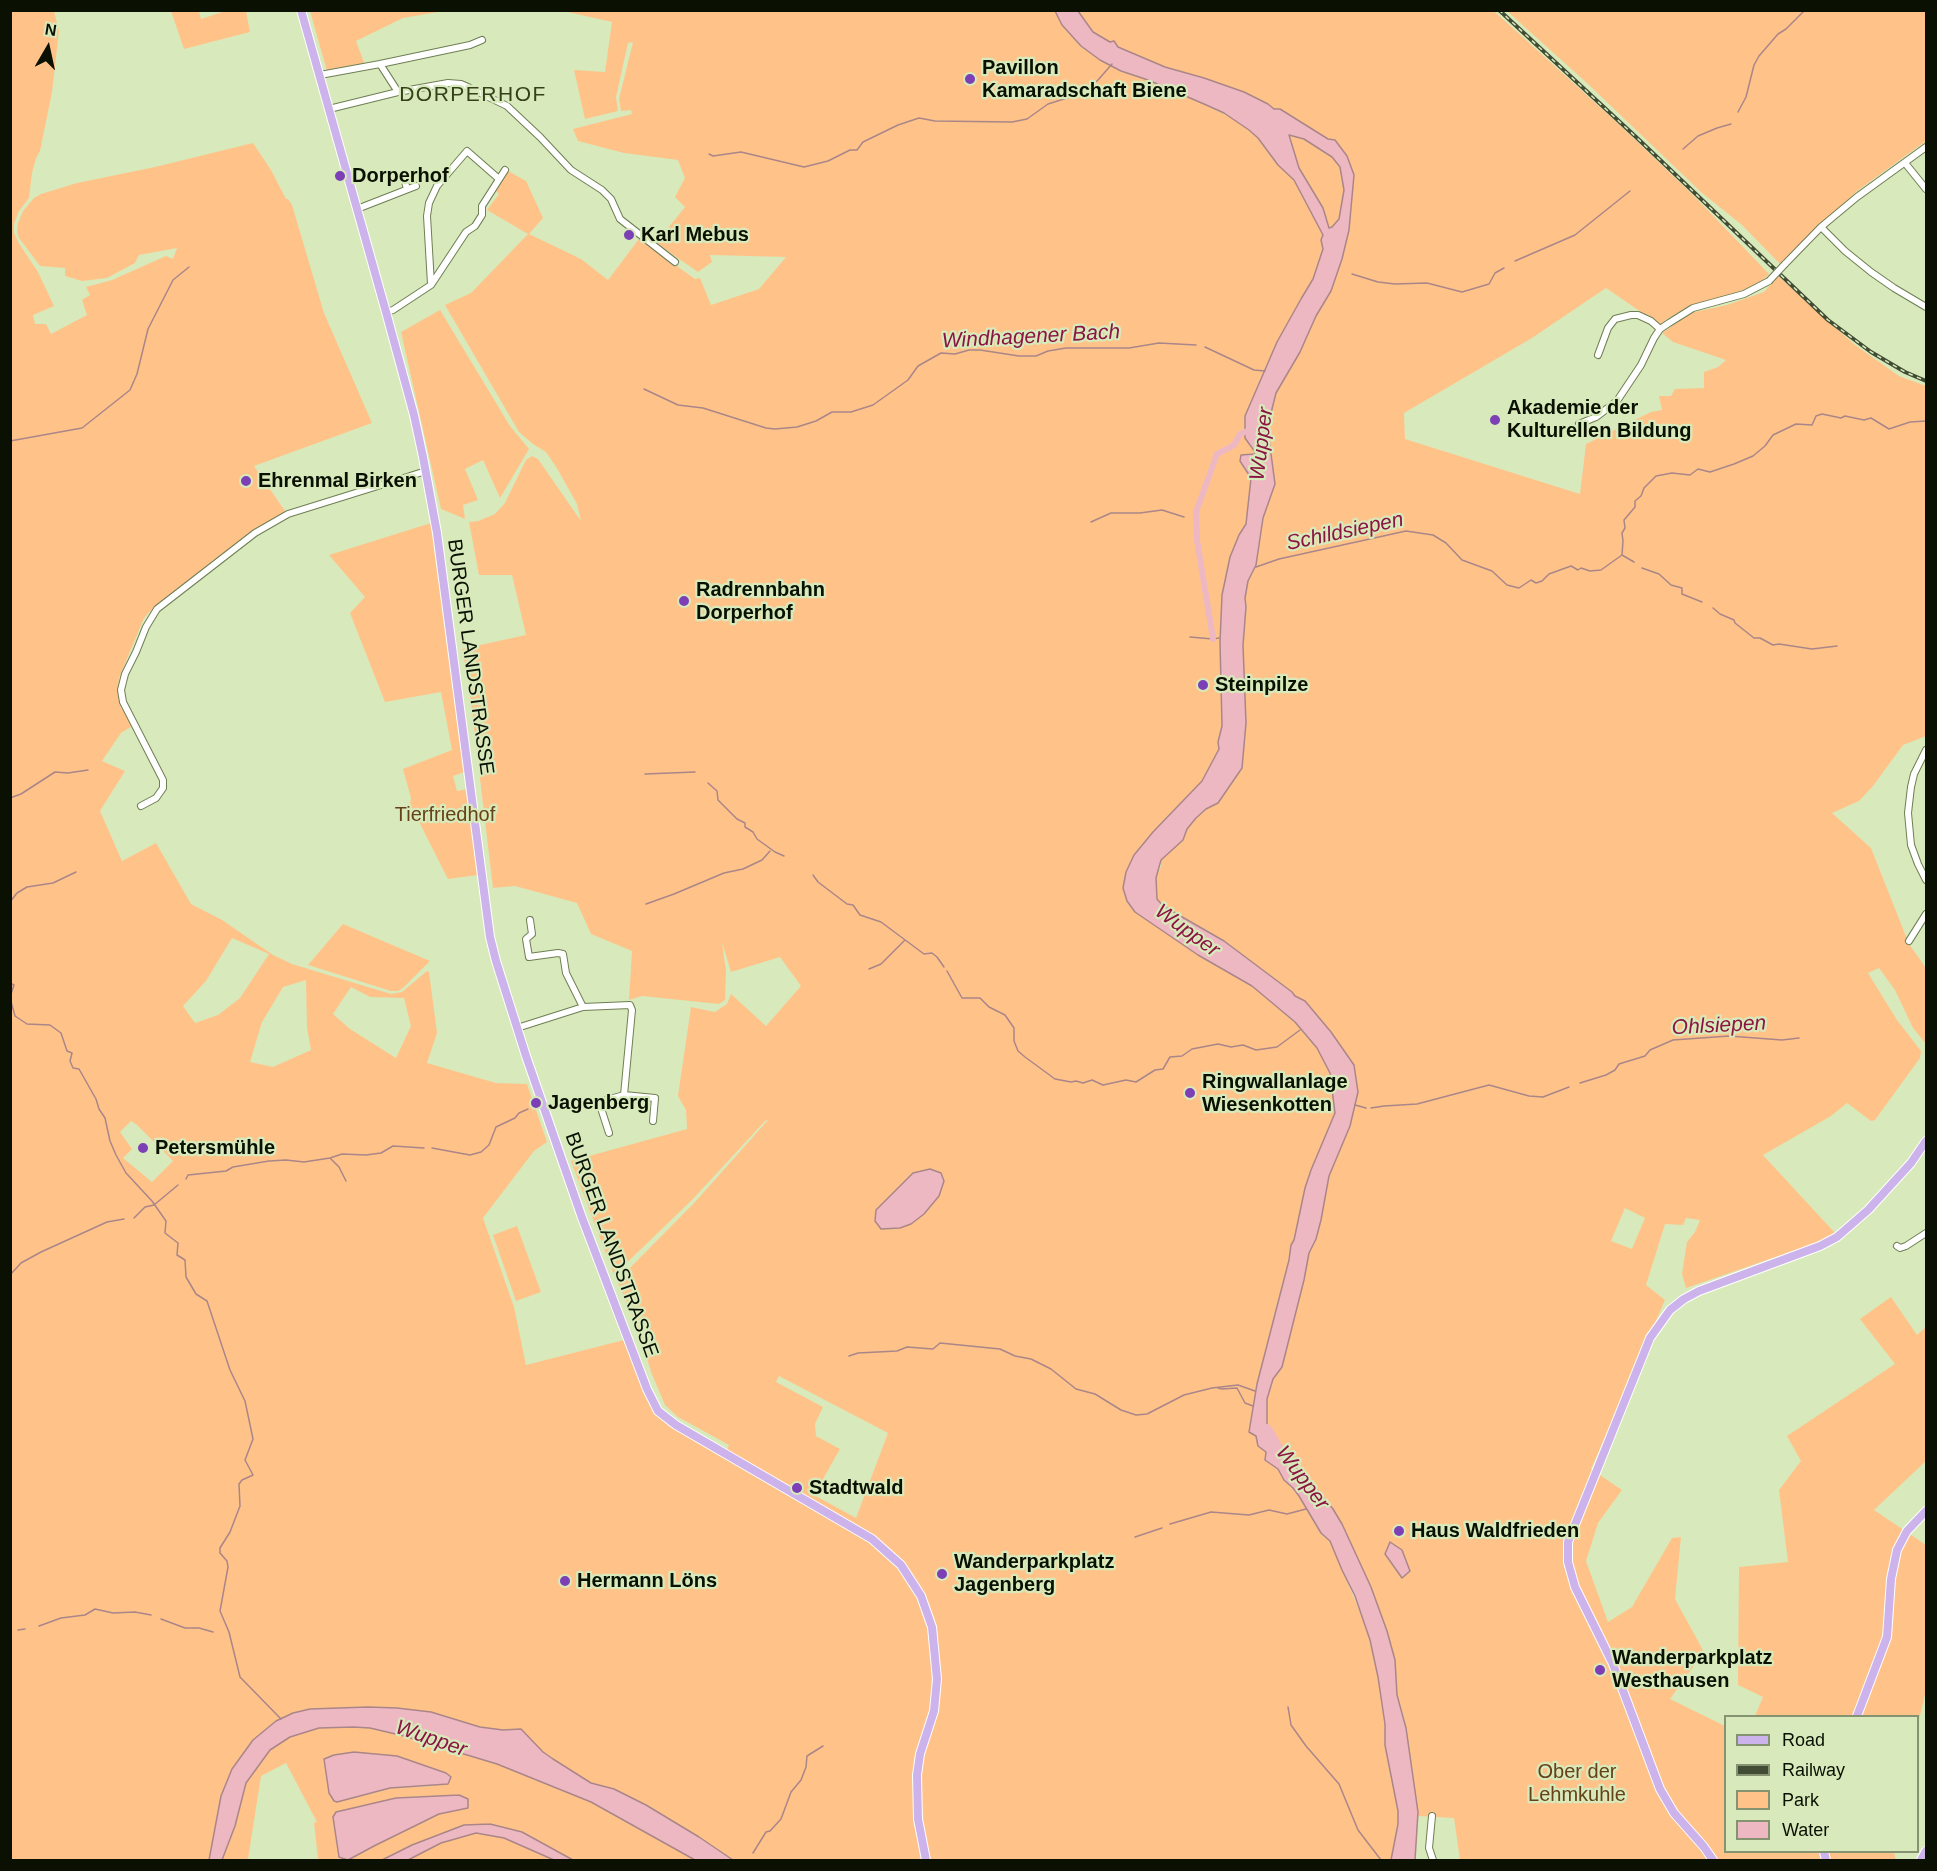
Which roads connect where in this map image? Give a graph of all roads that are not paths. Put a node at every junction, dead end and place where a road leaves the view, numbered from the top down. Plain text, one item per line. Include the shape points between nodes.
1 (301, 10) edge
2 (482, 40) dead end
3 (380, 64) junction
4 (320, 75) junction
5 (398, 92) junction
6 (329, 109) junction
7 (1926, 147) edge
8 (1905, 163) junction
9 (505, 170) dead end
10 (403, 175) dead end
11 (500, 179) junction
12 (416, 186) dead end
13 (407, 189) junction
14 (1926, 189) edge
15 (357, 209) junction
16 (1821, 227) junction
17 (675, 262) dead end
18 (431, 285) junction
19 (1926, 307) edge
20 (386, 312) junction
21 (1660, 329) junction
22 (1598, 355) dead end
23 (1579, 424) dead end
24 (426, 471) junction
25 (1926, 750) edge
26 (141, 806) dead end
27 (1926, 880) edge
28 (1926, 914) edge
29 (530, 920) dead end
30 (1908, 941) dead end
31 (583, 1007) junction
32 (517, 1028) junction
33 (624, 1095) junction
34 (653, 1121) dead end
35 (609, 1133) dead end
36 (1926, 1142) edge
37 (1926, 1233) edge
38 (1897, 1246) dead end
39 (1926, 1511) edge
40 (1857, 1715) edge
41 (1432, 1816) dead end
42 (1926, 1851) edge
43 (926, 1860) edge
44 (1433, 1860) edge
45 (1713, 1860) edge
46 (1921, 1860) edge

1 - 4 main road, BURGER LANDSTRASSE
2 - 3 street
3 - 4 street
3 - 5 street
4 - 6 main road, BURGER LANDSTRASSE
5 - 6 street
5 - 17 street via 456,83 507,106 571,170 603,190 620,219
6 - 15 main road, BURGER LANDSTRASSE
7 - 8 street
8 - 14 street
8 - 16 street
9 - 11 street
10 - 13 street
11 - 18 street via 482,206 475,226 466,232
11 - 18 street via 467,151 437,186 427,216
12 - 13 street
13 - 15 street
15 - 20 main road, BURGER LANDSTRASSE
16 - 19 street via 1871,272
16 - 21 street, bridge via 1769,281 1744,294 1693,308
18 - 20 street
20 - 24 main road, BURGER LANDSTRASSE
21 - 22 street via 1638,315 1615,319
21 - 23 street via 1617,401
24 - 26 street via 288,513 255,533 160,605 125,674 122,690 123,702 164,780 156,798
24 - 32 main road, BURGER LANDSTRASSE via 490,937
25 - 27 street via 1914,774 1908,813 1911,845
28 - 30 street
29 - 31 street via 532,934 526,939 529,957 563,954 566,973
31 - 32 street
31 - 33 street via 632,1008
32 - 43 main road, BURGER LANDSTRASSE via 581,1215 658,1411 872,1539 896,1560 926,1605 937,1679 936,1704 916,1779
33 - 34 street via 655,1098
33 - 35 street via 599,1102
36 - 45 main road via 1868,1210 1837,1238 1699,1290 1670,1310 1650,1338 1568,1542 1568,1562 1575,1587 1613,1664 1660,1789 1674,1813
37 - 38 street via 1906,1246
39 - 40 main road via 1907,1531 1897,1550 1887,1637
41 - 44 street
42 - 46 main road

